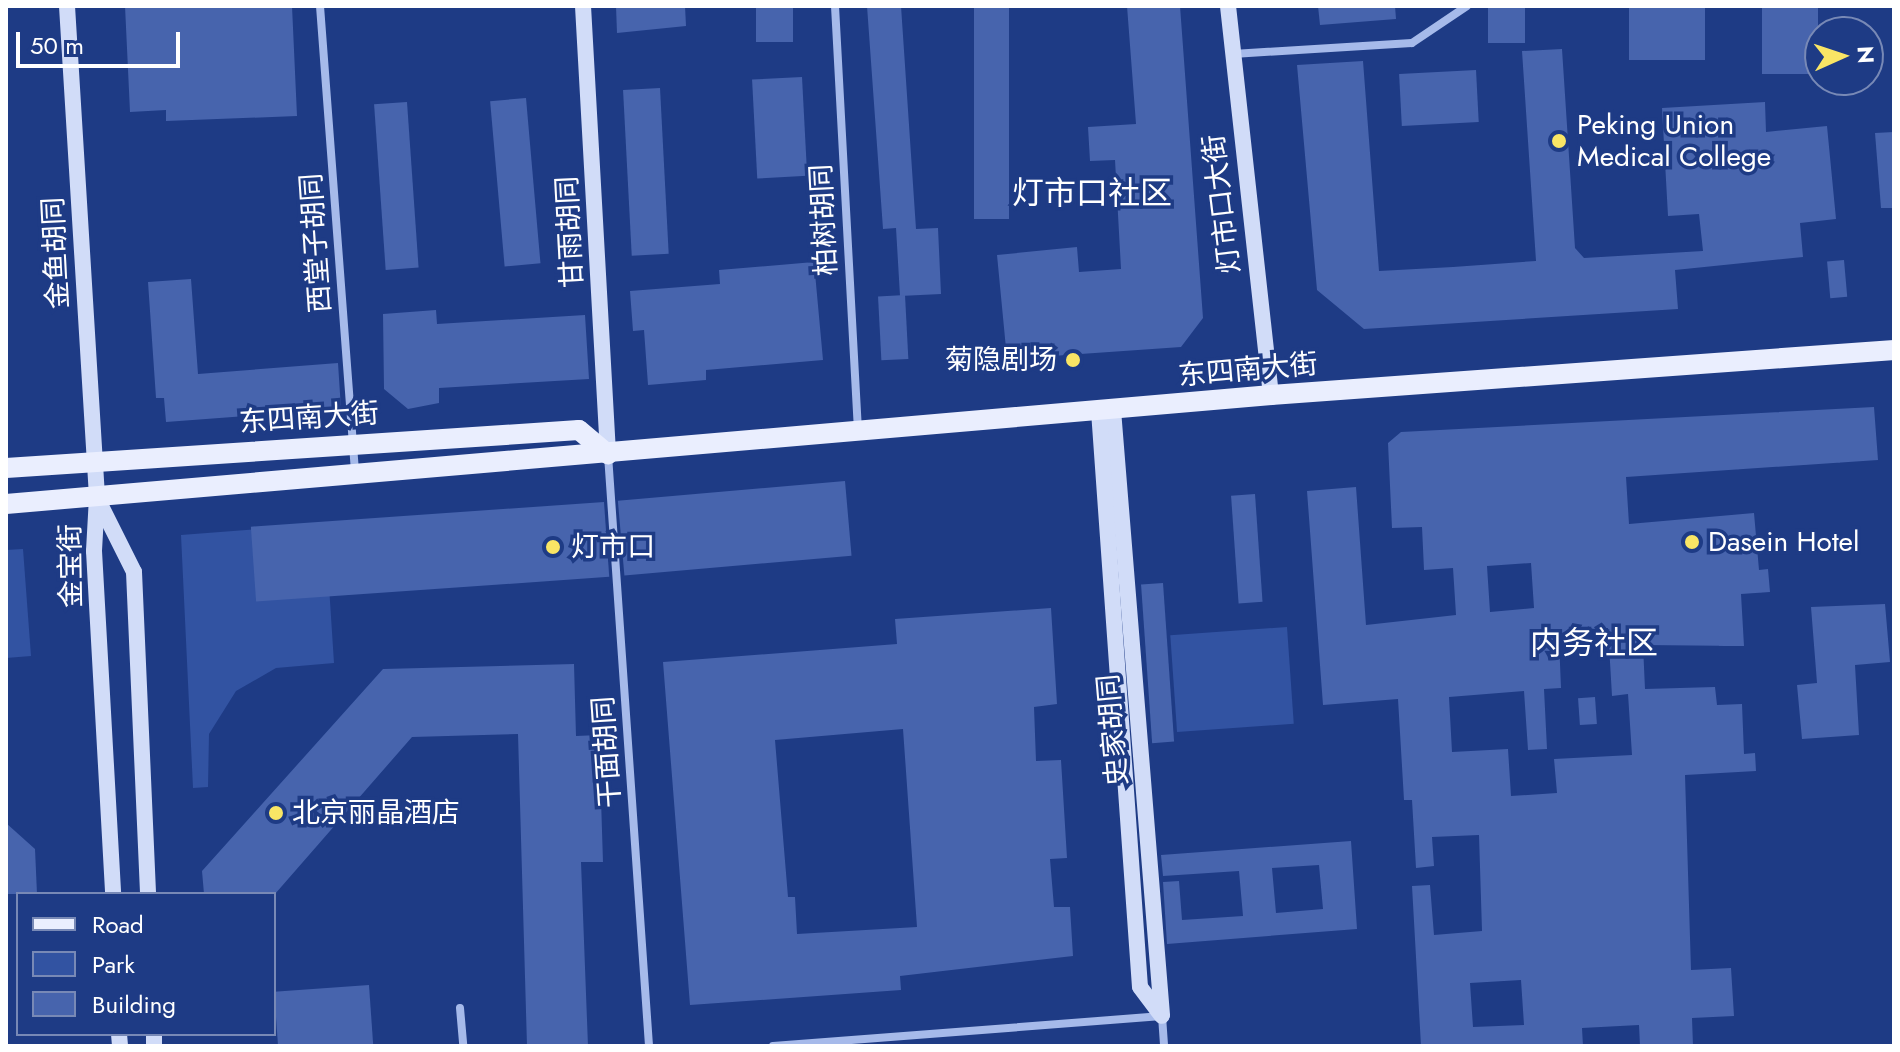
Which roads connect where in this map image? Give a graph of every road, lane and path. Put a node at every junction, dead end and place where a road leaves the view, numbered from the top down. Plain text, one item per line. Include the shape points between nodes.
1 (67, 6) edge
2 (320, 6) edge
3 (583, 6) edge
4 (835, 6) edge
5 (1228, 6) edge
6 (1467, 6) edge
7 (1233, 54) junction
8 (1894, 350) edge
9 (1271, 395) junction
10 (1106, 411) junction
11 (859, 432) junction
12 (353, 442) junction
13 (608, 454) junction
14 (94, 462) junction
15 (6, 468) edge
16 (355, 477) junction
17 (97, 497) junction
18 (6, 504) edge
19 (113, 892) edge
20 (148, 892) edge
21 (460, 1008) dead end
22 (1162, 1016) junction
23 (463, 1046) edge
24 (649, 1046) edge
25 (773, 1046) edge
26 (1164, 1046) edge

1 - 14 street, 金鱼胡同
2 - 12 street, 西堂子胡同
3 - 13 street, 甘雨胡同
4 - 11 street, 柏树胡同
5 - 7 street, 灯市口大街
6 - 7 street via 1412,43
7 - 9 street, 灯市口大街
8 - 9 main road, 东四南大街
9 - 10 main road, 东四南大街
10 - 11 main road, 东四南大街
10 - 22 street via 1140,987
11 - 13 main road, 东四南大街
12 - 13 main road, 东四南大街 via 579,430
12 - 14 main road, 东四南大街
12 - 16 street, 西堂子胡同
13 - 16 main road, 东四南大街
13 - 24 street, 干面胡同
14 - 15 main road, 东四南大街
14 - 17 street, 金鱼胡同
16 - 17 main road, 东四南大街
17 - 18 main road, 东四南大街
17 - 19 street, 金宝街 via 94,551
17 - 20 street, 金宝街 via 134,572
21 - 23 street
22 - 25 street
22 - 26 street

